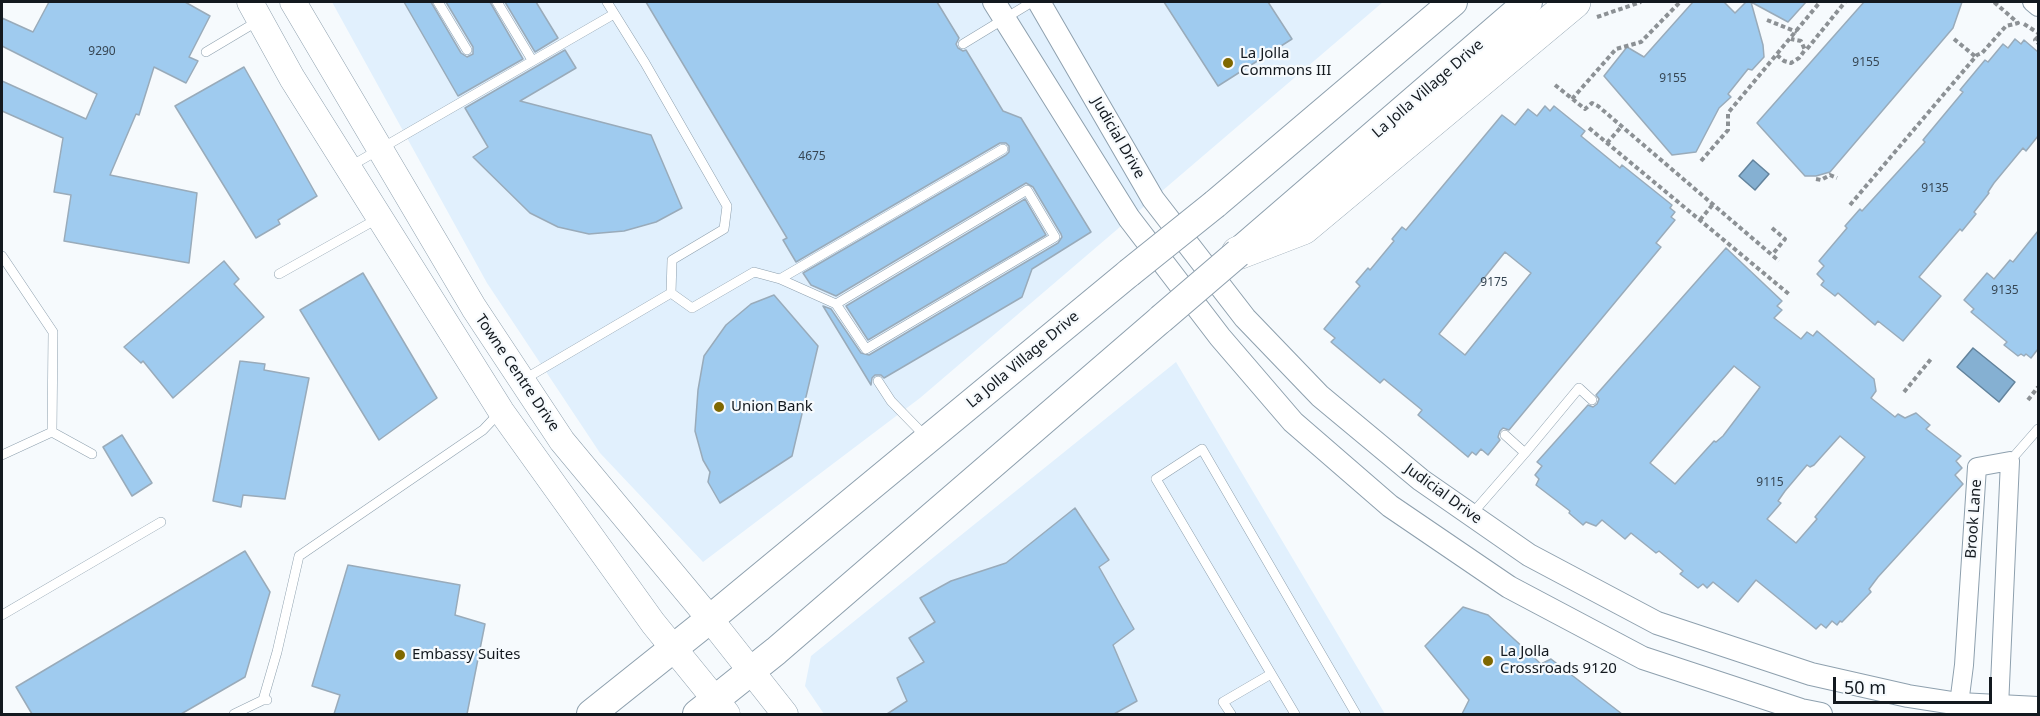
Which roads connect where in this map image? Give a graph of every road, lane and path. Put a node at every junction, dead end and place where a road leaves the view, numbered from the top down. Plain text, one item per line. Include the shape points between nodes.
1 (293, 2) edge
2 (438, 2) edge
3 (497, 2) edge
4 (607, 2) edge
5 (1032, 2) edge
6 (1039, 2) edge
7 (1453, 2) edge
8 (1528, 2) edge
9 (1641, 2) edge
10 (1680, 2) edge
11 (1820, 2) edge
12 (1845, 2) edge
13 (1994, 2) edge
14 (2032, 2) edge
15 (2038, 7) edge
16 (999, 10) edge
17 (1581, 10) edge
18 (255, 11) edge
19 (614, 14) junction
20 (1767, 20) dead end
21 (2018, 23) junction
22 (1797, 32) junction
23 (2038, 35) edge
24 (1790, 38) junction
25 (1954, 39) dead end
26 (2038, 43) edge
27 (963, 44) dead end
28 (1807, 48) dead end
29 (467, 50) dead end
30 (206, 52) dead end
31 (1777, 55) junction
32 (1976, 57) junction
33 (532, 60) junction
34 (1555, 85) dead end
35 (1572, 99) junction
36 (1621, 127) junction
37 (1589, 128) dead end
38 (1607, 143) junction
39 (379, 149) junction
40 (1003, 149) dead end
41 (1701, 161) dead end
42 (349, 168) junction
43 (1837, 178) dead end
44 (1816, 179) dead end
45 (1714, 203) junction
46 (1850, 205) dead end
47 (380, 218) junction
48 (1700, 220) junction
49 (1772, 228) dead end
50 (1238, 253) junction
51 (1772, 255) junction
52 (2, 257) edge
53 (1779, 261) dead end
54 (2, 269) edge
55 (279, 274) dead end
56 (780, 279) junction
57 (671, 293) junction
58 (1790, 295) dead end
59 (837, 304) junction
60 (1931, 359) dead end
61 (521, 381) junction
62 (878, 381) dead end
63 (2038, 387) edge
64 (1904, 392) dead end
65 (1592, 400) dead end
66 (2028, 400) dead end
67 (501, 411) junction
68 (2038, 429) edge
69 (52, 432) junction
70 (1505, 435) dead end
71 (927, 439) junction
72 (1525, 453) junction
73 (92, 454) dead end
74 (2, 455) edge
75 (2010, 461) junction
76 (1471, 515) junction
77 (161, 522) dead end
78 (2, 615) edge
79 (710, 620) junction
80 (674, 648) junction
81 (751, 670) junction
82 (1271, 674) junction
83 (2038, 708) edge
84 (1959, 709) edge
85 (713, 710) edge
86 (1998, 711) edge
87 (245, 712) edge
88 (234, 714) edge
89 (591, 714) edge
90 (784, 714) edge
91 (1231, 714) edge
92 (1295, 714) edge
93 (1356, 714) edge
94 (1821, 714) edge

1 - 39 main road, Towne Centre Drive
2 - 29 lane
3 - 33 lane
4 - 19 lane
5 - 16 lane
6 - 76 street, Judicial Drive via 1153,199 1245,318 1320,396 1421,480
7 - 71 main road, La Jolla Village Drive, bridge via 1215,204
8 - 50 main road, La Jolla Village Drive
9 - 17 path
10 - 35 path via 1641,42 1616,49
11 - 22 path
12 - 28 path
13 - 21 path
14 - 15 street
16 - 27 lane
16 - 94 street via 1129,218 1220,338 1293,422 1390,506 1509,587 1643,658 1771,704
17 - 50 highway via 1303,228
18 - 30 lane
18 - 42 main road, Towne Centre Drive
19 - 33 lane
19 - 57 lane via 727,206 724,229 672,260
20 - 22 path
21 - 23 path via 2024,23
21 - 32 path via 2006,26
22 - 24 path
23 - 26 path
24 - 31 path
24 - 31 path via 1801,41 1805,50 1799,58 1791,63
25 - 32 path
31 - 41 path via 1728,113 1728,129
32 - 46 path
33 - 39 lane
34 - 35 path
35 - 36 path via 1585,109 1592,103 1598,106
36 - 38 path
36 - 45 path
37 - 38 path
38 - 48 path
39 - 42 lane
39 - 61 main road, Towne Centre Drive
40 - 56 lane
42 - 47 main road, Towne Centre Drive
43 - 44 path via 1830,175
45 - 48 path
45 - 51 path
47 - 55 lane
47 - 67 main road, Towne Centre Drive
48 - 58 path
49 - 51 path via 1785,239
50 - 81 main road, La Jolla Village Drive, bridge
51 - 53 path
52 - 54 lane
52 - 69 lane via 54,332
56 - 57 lane via 753,272 692,308
56 - 59 lane
57 - 61 lane
59 - 59 lane via 866,348 1055,237 1027,190
60 - 64 path
61 - 79 main road, Towne Centre Drive via 575,457
62 - 71 lane
63 - 66 path
65 - 72 lane via 1579,388
67 - 80 main road, Towne Centre Drive
67 - 87 lane via 483,430 299,556 266,700
68 - 75 lane
69 - 73 lane
69 - 74 lane
70 - 72 lane
71 - 79 main road, La Jolla Village Drive
72 - 76 lane
75 - 84 street, Brook Lane via 1977,467
75 - 86 street
76 - 84 street, Judicial Drive via 1529,555 1658,623 1811,674
77 - 78 lane
79 - 80 main road, La Jolla Village Drive
79 - 81 main road, Towne Centre Drive
80 - 85 main road, Towne Centre Drive
80 - 89 main road, La Jolla Village Drive
81 - 85 main road, La Jolla Village Drive
81 - 90 main road, Towne Centre Drive
82 - 91 lane via 1223,702
82 - 92 lane
82 - 93 lane via 1156,479 1202,449
83 - 86 street, Judicial Drive
84 - 86 street, Judicial Drive
87 - 88 lane

